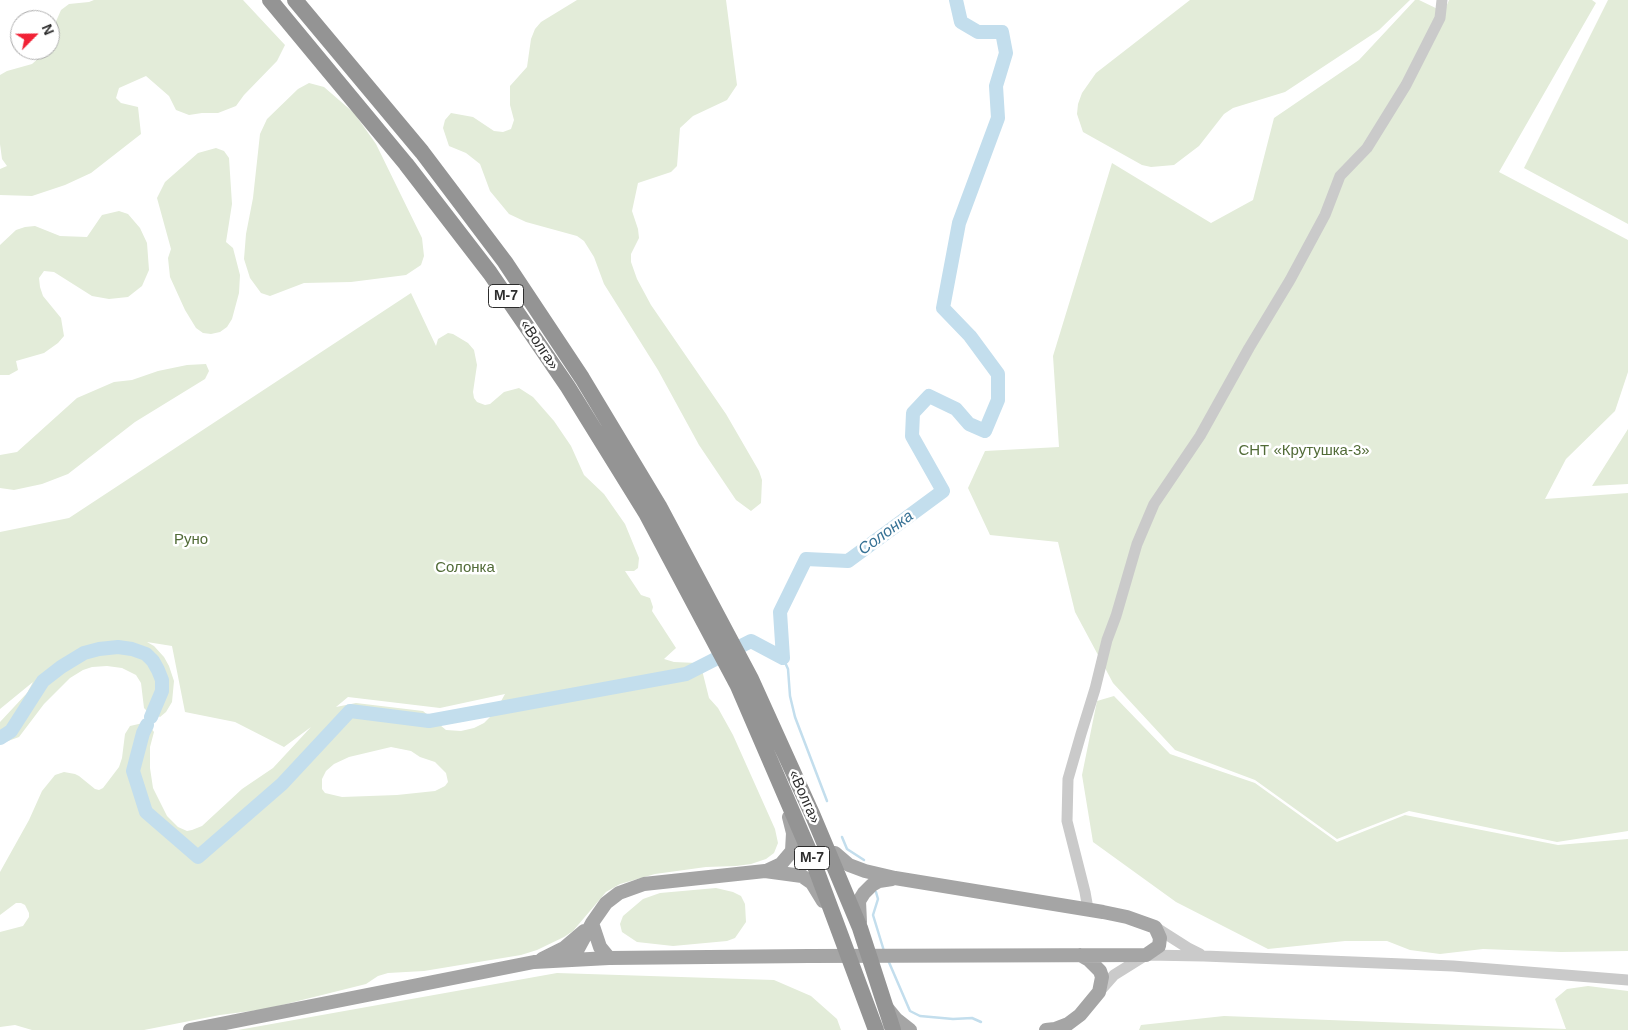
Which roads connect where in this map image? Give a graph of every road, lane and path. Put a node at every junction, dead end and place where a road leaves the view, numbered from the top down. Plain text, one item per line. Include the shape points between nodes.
1 (270, 0) edge
2 (295, 0) edge
3 (1442, 0) edge
4 (710, 615) junction
5 (744, 682) junction
6 (779, 784) junction
7 (813, 816) junction
8 (835, 852) junction
9 (765, 871) junction
10 (895, 878) junction
11 (1088, 910) junction
12 (859, 922) junction
13 (592, 923) junction
14 (1154, 927) junction
15 (842, 934) junction
16 (1080, 955) junction
17 (1146, 955) junction
18 (1204, 956) junction
19 (609, 958) junction
20 (572, 960) junction
21 (534, 962) junction
22 (1628, 980) edge
23 (1099, 992) junction
24 (884, 1004) junction
25 (190, 1030) edge
26 (876, 1030) edge
27 (892, 1030) edge
28 (910, 1030) edge
29 (1046, 1030) edge

1 - 4 highway, «Волга» / М-7 via 406,164 490,273 568,387
2 - 4 highway, «Волга» / М-7 via 422,152 505,262 582,378 659,506
3 - 11 street via 1440,18 1406,85 1367,148 1340,176 1325,215 1290,280 1200,436 1154,504 1137,544 1068,780 1067,821
4 - 5 highway, М-7
5 - 6 highway, «Волга» / М-7
5 - 7 highway, «Волга» / М-7
6 - 9 main road via 793,833 793,846 781,864
6 - 15 highway, «Волга» / М-7
7 - 8 main road
7 - 12 highway, «Волга» / М-7
8 - 10 main road via 849,866
8 - 12 main road
9 - 13 main road via 633,887 612,897
9 - 15 main road via 795,874 812,883
10 - 11 main road
10 - 12 main road via 879,881 867,889 859,901
11 - 14 main road via 1127,917
12 - 24 highway, «Волга» / М-7
13 - 19 main road via 600,947
13 - 20 main road
13 - 21 main road via 564,948
14 - 17 main road via 1160,938 1159,946
14 - 18 street
15 - 26 highway, «Волга» / М-7
16 - 17 main road
16 - 19 main road
16 - 23 main road via 1100,971
17 - 18 street
17 - 23 street via 1114,975
18 - 22 street via 1453,966
19 - 20 main road
20 - 21 main road
21 - 25 main road
23 - 29 main road via 1068,1024
24 - 27 highway, «Волга» / М-7
24 - 28 main road

